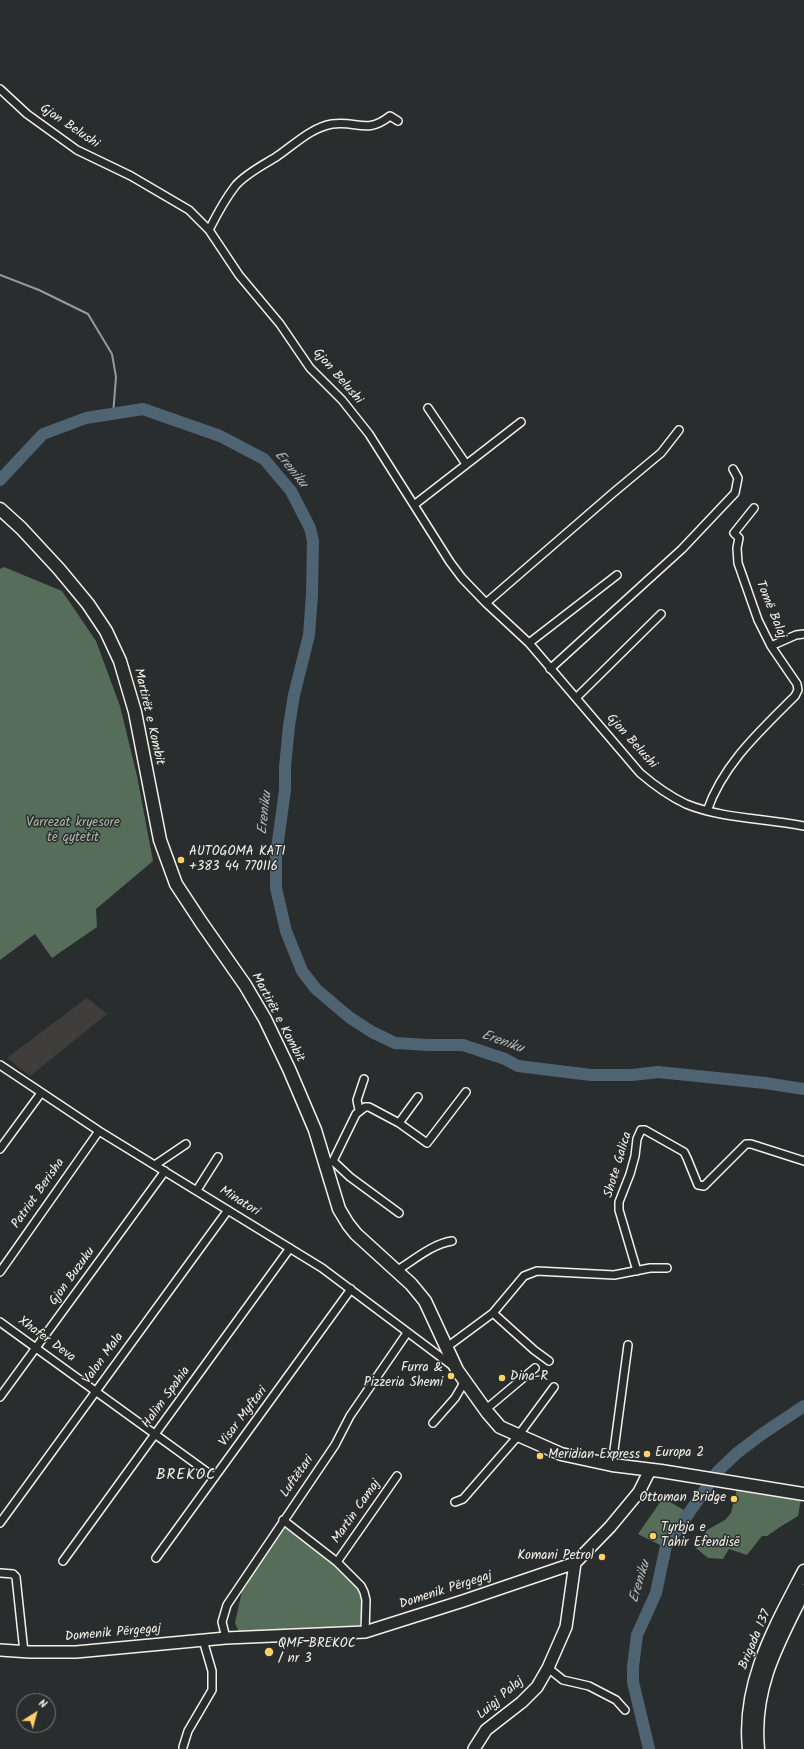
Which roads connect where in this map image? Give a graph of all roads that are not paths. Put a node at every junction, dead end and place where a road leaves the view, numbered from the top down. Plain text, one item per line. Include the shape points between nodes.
1 (0, 89) edge
2 (398, 121) dead end
3 (209, 230) junction
4 (428, 408) dead end
5 (522, 422) dead end
6 (679, 430) dead end
7 (466, 464) junction
8 (733, 469) dead end
9 (414, 505) junction
10 (754, 508) dead end
11 (0, 509) edge
12 (617, 575) dead end
13 (486, 604) junction
14 (660, 614) dead end
15 (804, 634) edge
16 (529, 643) junction
17 (771, 646) junction
18 (550, 669) junction
19 (576, 698) junction
20 (707, 810) junction
21 (804, 826) edge
22 (0, 1065) edge
23 (364, 1080) dead end
24 (466, 1092) dead end
25 (40, 1093) junction
26 (418, 1097) dead end
27 (359, 1110) junction
28 (399, 1123) junction
29 (99, 1131) junction
30 (186, 1144) dead end
31 (0, 1149) edge
32 (218, 1157) dead end
33 (804, 1161) edge
34 (330, 1163) junction
35 (155, 1164) junction
36 (165, 1171) junction
37 (197, 1190) junction
38 (228, 1210) junction
39 (399, 1213) dead end
40 (452, 1241) dead end
41 (290, 1248) junction
42 (667, 1268) dead end
43 (396, 1271) junction
44 (637, 1271) junction
45 (0, 1272) edge
46 (351, 1289) junction
47 (493, 1313) junction
48 (0, 1322) edge
49 (407, 1333) junction
50 (628, 1345) dead end
51 (447, 1347) junction
52 (36, 1348) junction
53 (549, 1361) dead end
54 (536, 1368) dead end
55 (457, 1370) junction
56 (465, 1381) junction
57 (554, 1387) dead end
58 (96, 1392) junction
59 (0, 1397) edge
60 (485, 1410) junction
61 (433, 1423) dead end
62 (154, 1434) junction
63 (518, 1436) junction
64 (612, 1465) junction
65 (650, 1470) junction
66 (397, 1476) dead end
67 (214, 1477) junction
68 (801, 1494) edge
69 (455, 1502) dead end
70 (283, 1520) junction
71 (0, 1523) edge
72 (156, 1558) dead end
73 (63, 1561) dead end
74 (337, 1562) junction
75 (575, 1563) junction
76 (804, 1571) edge
77 (0, 1573) edge
78 (804, 1591) edge
79 (365, 1632) junction
80 (226, 1638) junction
81 (203, 1640) junction
82 (0, 1650) edge
83 (24, 1652) junction
84 (548, 1668) junction
85 (625, 1710) dead end
86 (183, 1747) dead end
87 (474, 1749) edge
88 (749, 1749) edge
89 (758, 1749) edge

1 - 3 street, Gjon Belushi via 27,114 77,150 131,176 189,210
2 - 3 street via 390,116 381,123 371,126 342,123 315,131 237,184
3 - 9 street, Gjon Belushi via 239,275 280,324 310,368 342,400 365,429
4 - 7 street
5 - 7 street
6 - 13 street via 661,453
7 - 9 street
8 - 18 street via 738,478 735,493 682,549
9 - 13 street, Gjon Belushi via 450,562
10 - 17 street, Tomë Balaj via 734,533 739,538 738,562 758,620
11 - 34 main road, Martirët e Kombit via 59,569 88,604 113,645 135,712 160,840 176,884 264,1018
12 - 16 street
13 - 16 street, Gjon Belushi
14 - 19 street
15 - 17 street
16 - 18 street, Gjon Belushi
17 - 20 street, Tomë Balaj via 797,684 798,690 729,767
18 - 19 street, Gjon Belushi
19 - 20 street, Gjon Belushi via 640,773 672,796
20 - 21 street, Gjon Belushi
22 - 25 street, Minatori
23 - 27 street via 357,1100
24 - 28 street via 428,1143
25 - 29 street, Minatori
25 - 31 street
26 - 28 street
27 - 28 street via 369,1107
27 - 34 street
29 - 35 street, Minatori
29 - 45 street, Patriot Berisha
30 - 35 street
32 - 37 street
33 - 44 street, Shote Galica via 746,1144 701,1187 684,1152 641,1130 619,1202 619,1210
34 - 39 street
34 - 43 main road, Martirët e Kombit via 339,1209 348,1224
35 - 36 street, Minatori
36 - 37 street, Minatori
36 - 52 street, Gjon Buzuku
37 - 38 street, Minatori
38 - 41 street, Minatori
38 - 58 street, Valon Mala
40 - 43 street via 436,1245
41 - 46 street, Minatori
41 - 62 street, Halim Spahia
42 - 44 street
43 - 51 main road, Martirët e Kombit via 425,1301
44 - 47 street via 614,1275 537,1272 524,1276
46 - 49 street, Minatori
46 - 67 street, Visar Myftari
47 - 51 street
47 - 53 street
48 - 52 street, Xhafer Deva
49 - 55 street, Minatori
49 - 70 street, Luftëtari
50 - 64 street
51 - 55 main road, Martirët e Kombit
52 - 58 street, Xhafer Deva
52 - 59 street, Gjon Buzuku
54 - 60 street
55 - 56 main road, Martirët e Kombit
56 - 60 main road, Martirët e Kombit
56 - 61 street via 455,1398
57 - 63 street
58 - 62 street, Xhafer Deva
58 - 71 street, Valon Mala
60 - 63 main road, Martirët e Kombit via 500,1427
62 - 67 street, Xhafer Deva
62 - 73 street, Halim Spahia
63 - 64 main road, Martirët e Kombit via 561,1454
63 - 69 street via 463,1499
64 - 65 main road, Martirët e Kombit
65 - 68 main road, Martirët e Kombit
65 - 75 main road, Domenik Përgegaj via 639,1492
66 - 74 street, Martin Camaj
67 - 72 street, Visar Myftari
70 - 74 street, Martin Camaj
70 - 80 street, Luftëtari via 227,1605 222,1622
74 - 79 street, Martin Camaj via 364,1592
75 - 79 main road, Domenik Përgegaj via 463,1602
75 - 84 main road, Luigj Palaj via 566,1627
76 - 88 main road, Brigada 137 via 756,1672 749,1707
77 - 83 street via 13,1574 16,1577
78 - 89 main road, Brigada 137 via 765,1674 760,1697
79 - 80 main road, Domenik Përgegaj
80 - 81 main road, Domenik Përgegaj
81 - 83 main road, Domenik Përgegaj via 76,1652
81 - 86 street via 212,1671 212,1690 188,1731
82 - 83 main road, Domenik Përgegaj
84 - 85 street via 563,1680 589,1686 616,1700
84 - 87 main road, Luigj Palaj via 537,1687 486,1730

